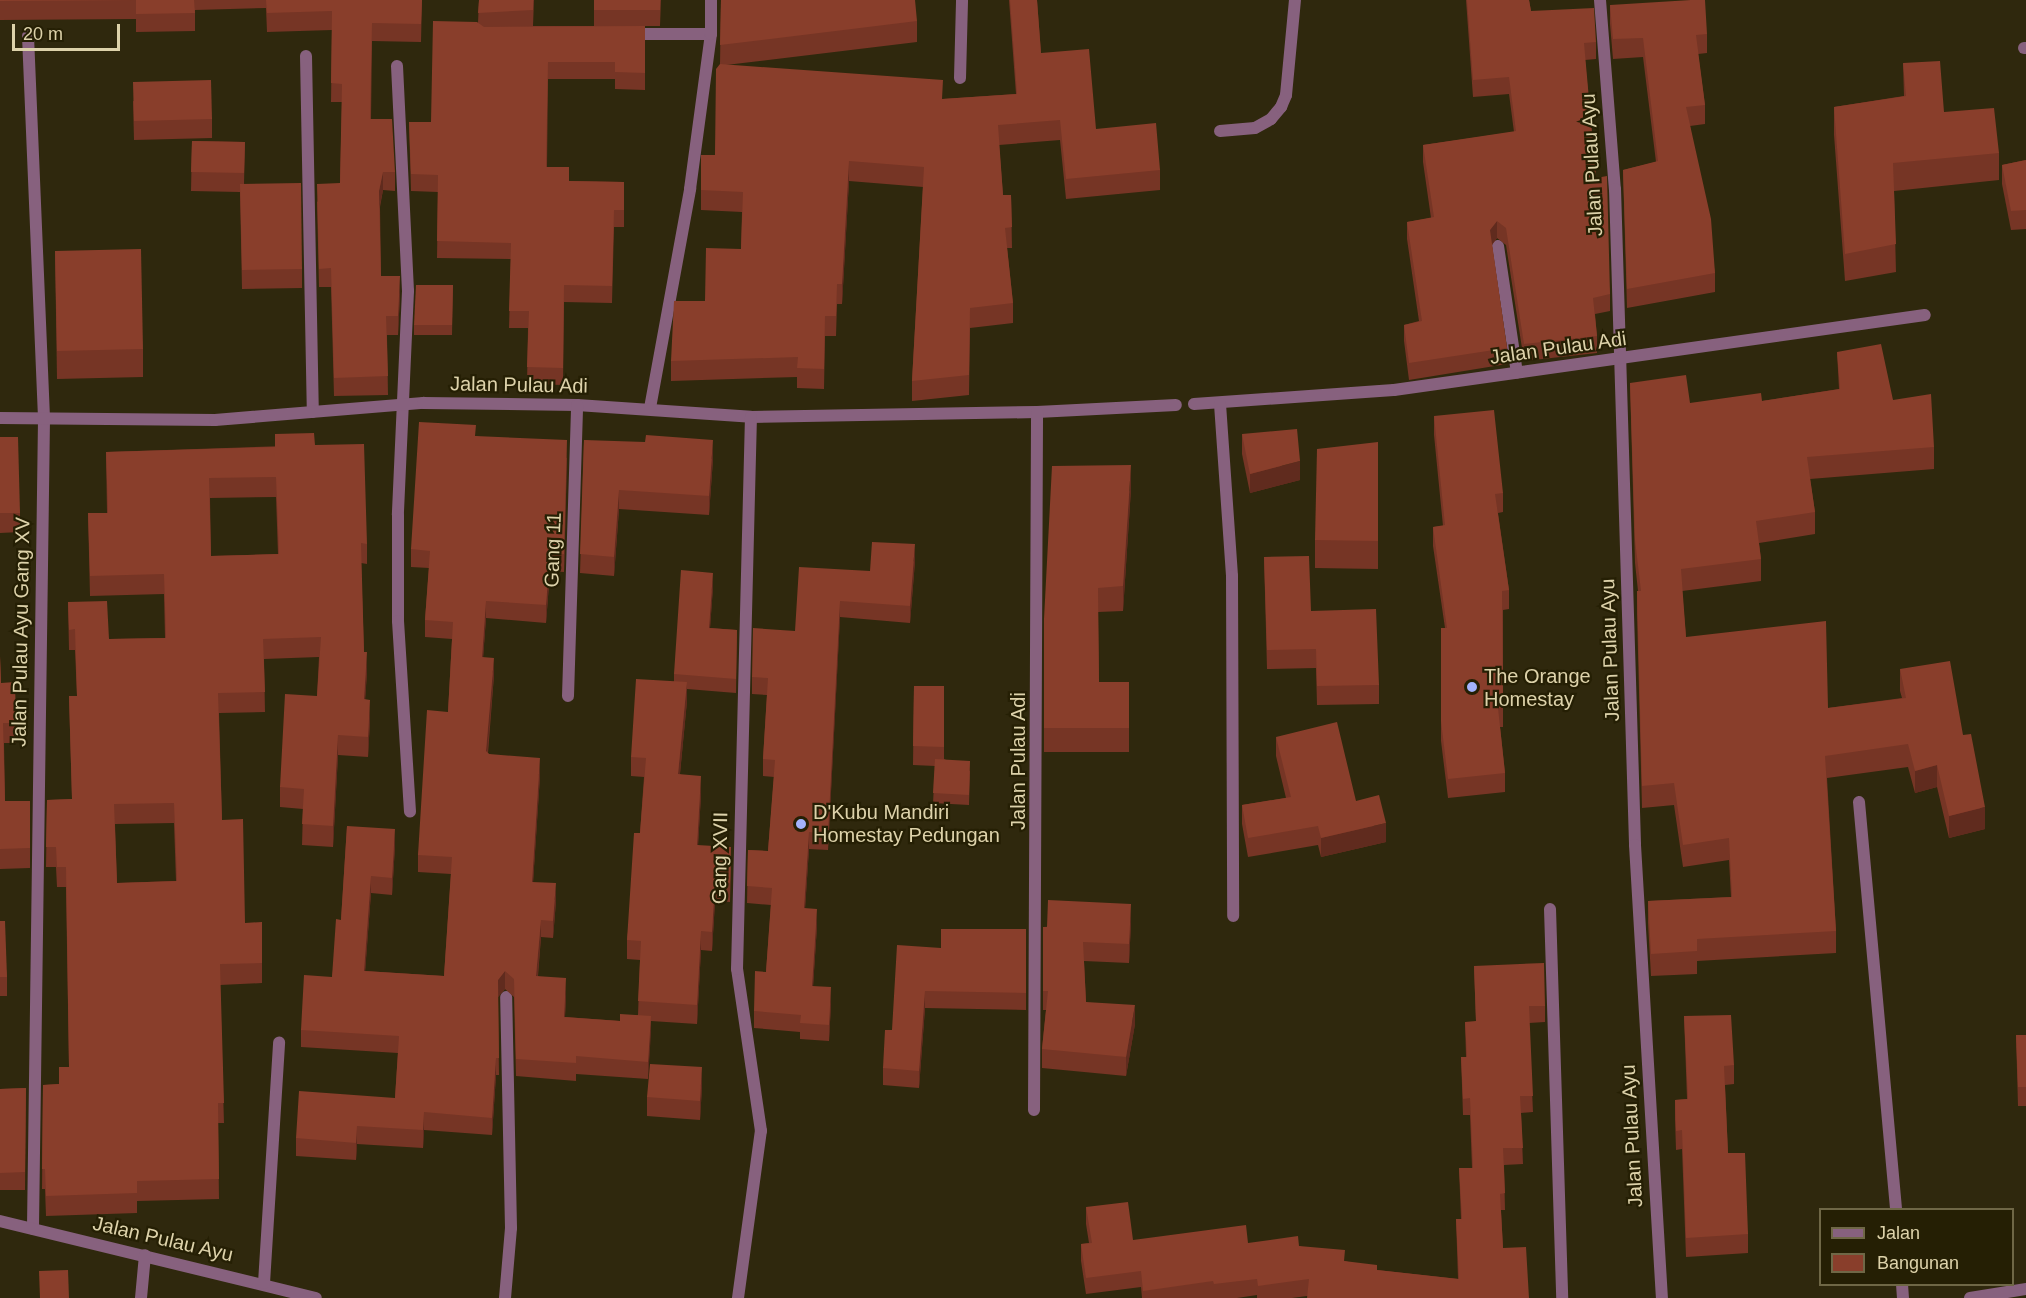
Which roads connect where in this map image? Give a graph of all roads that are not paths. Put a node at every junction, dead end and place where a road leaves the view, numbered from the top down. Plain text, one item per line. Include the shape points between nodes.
1 (711, 0) edge
2 (962, 0) edge
3 (1295, 0) edge
4 (1600, 0) edge
5 (616, 34) edge
6 (711, 34) junction
7 (28, 36) dead end
8 (306, 56) dead end
9 (397, 66) dead end
10 (960, 78) dead end
11 (1220, 131) dead end
12 (1498, 246) dead end
13 (1925, 315) dead end
14 (1618, 359) junction
15 (1517, 373) junction
16 (1194, 404) dead end
17 (1220, 404) junction
18 (403, 405) junction
19 (577, 405) junction
20 (1176, 405) dead end
21 (650, 408) junction
22 (312, 412) junction
23 (1037, 412) junction
24 (751, 417) junction
25 (0, 418) edge
26 (44, 419) junction
27 (568, 696) dead end
28 (1859, 802) dead end
29 (410, 812) dead end
30 (1550, 909) dead end
31 (1233, 916) dead end
32 (506, 998) dead end
33 (279, 1042) dead end
34 (1034, 1110) dead end
35 (1896, 1208) edge
36 (0, 1221) edge
37 (33, 1229) junction
38 (145, 1254) junction
39 (264, 1283) junction
40 (2026, 1289) edge
41 (141, 1298) edge
42 (316, 1298) edge
43 (505, 1298) edge
44 (738, 1298) edge
45 (1562, 1298) edge
46 (1662, 1298) edge
47 (1970, 1298) edge

1 - 6 street
2 - 10 street
3 - 11 street via 1286,95 1281,107 1271,120 1255,128
4 - 14 street, Jalan Pulau Ayu via 1615,189
5 - 6 street
6 - 21 street via 690,189
7 - 26 street, Jalan Pulau Ayu Gang XV
8 - 22 street
9 - 18 street via 408,291
12 - 15 street
13 - 14 street, Jalan Pulau Adi
14 - 15 street, Jalan Pulau Adi
14 - 46 street, Jalan Pulau Ayu via 1635,845
15 - 17 street, Jalan Pulau Adi via 1394,390
16 - 17 street, Jalan Pulau Adi
17 - 31 street via 1232,576
18 - 19 street, Jalan Pulau Adi
18 - 22 street, Jalan Pulau Adi
18 - 29 street via 398,621
19 - 21 street, Jalan Pulau Adi
19 - 27 street, Gang 11
20 - 23 street, Jalan Pulau Adi
21 - 24 street, Jalan Pulau Adi
22 - 26 street, Jalan Pulau Adi via 215,420
23 - 24 street, Jalan Pulau Adi
23 - 34 street, Jalan Pulau Adi
24 - 44 street, Gang XVII via 737,969 761,1131
25 - 26 street, Jalan Pulau Adi
26 - 37 street, Jalan Pulau Ayu Gang XV
28 - 35 street
30 - 45 street
32 - 43 street via 511,1228
33 - 39 street
36 - 37 street, Jalan Pulau Ayu
37 - 38 street, Jalan Pulau Ayu
38 - 39 street, Jalan Pulau Ayu
38 - 41 street
39 - 42 street, Jalan Pulau Ayu
40 - 47 street

